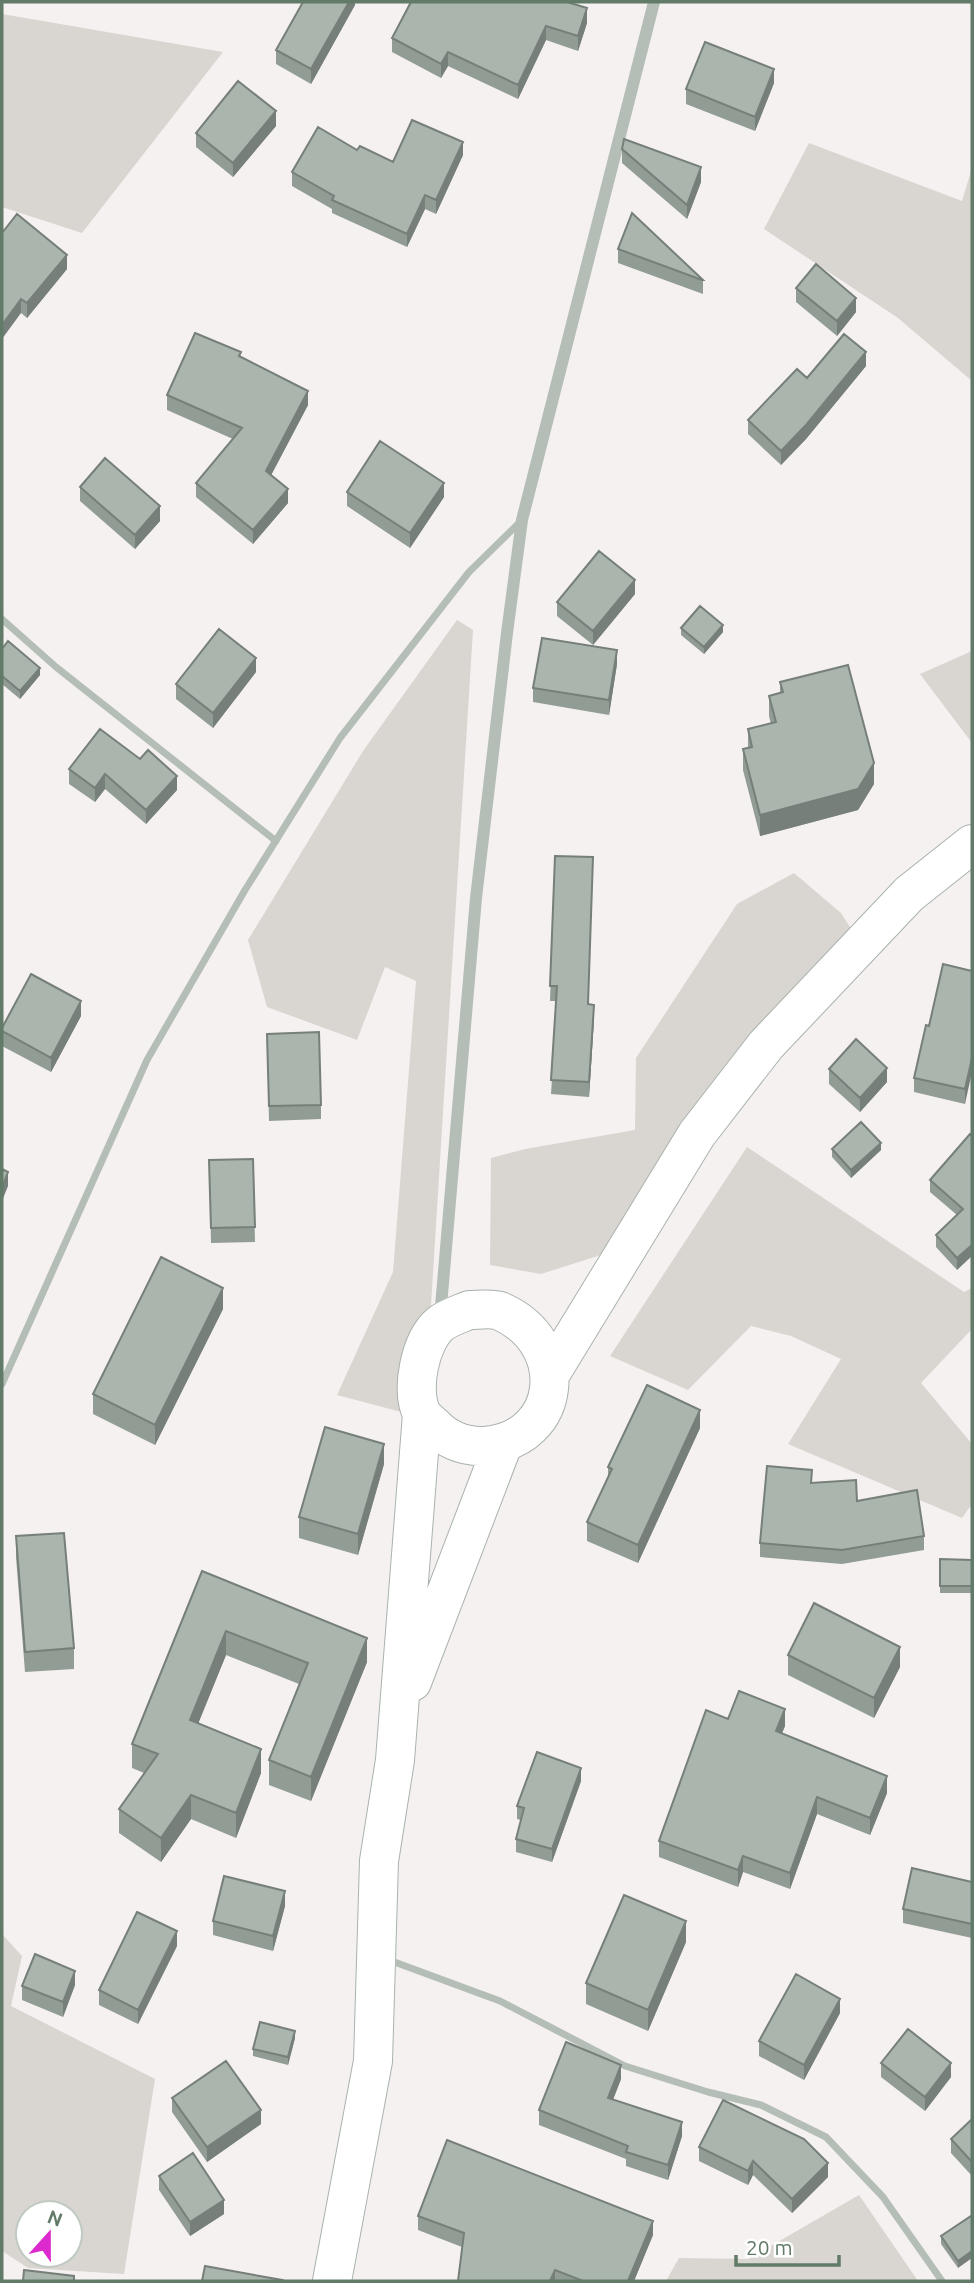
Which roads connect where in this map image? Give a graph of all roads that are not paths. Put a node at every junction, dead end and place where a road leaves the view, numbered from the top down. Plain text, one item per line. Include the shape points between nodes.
1 (654, 2) edge
2 (522, 520) junction
3 (2, 619) edge
4 (276, 841) junction
5 (972, 844) edge
6 (440, 1324) junction
7 (551, 1373) junction
8 (2, 1384) edge
9 (422, 1414) junction
10 (503, 1444) junction
11 (396, 1723) junction
12 (375, 1955) junction
13 (332, 2281) edge
14 (943, 2281) edge

1 - 2 street
2 - 4 street via 470,572 428,624 341,738
2 - 6 street via 476,898
3 - 4 street
4 - 8 street via 147,1060
5 - 7 main road via 909,894 766,1045 697,1134
6 - 7 main road via 469,1310 498,1310 520,1322 541,1343
6 - 9 main road via 422,1350 416,1384
7 - 10 main road via 546,1404 529,1429
9 - 10 main road via 443,1436 472,1447
9 - 11 main road
10 - 11 main road
11 - 12 main road via 395,1760 379,1861
12 - 13 main road via 373,2061
12 - 14 street via 500,2001 625,2066 761,2105 826,2137 883,2197

